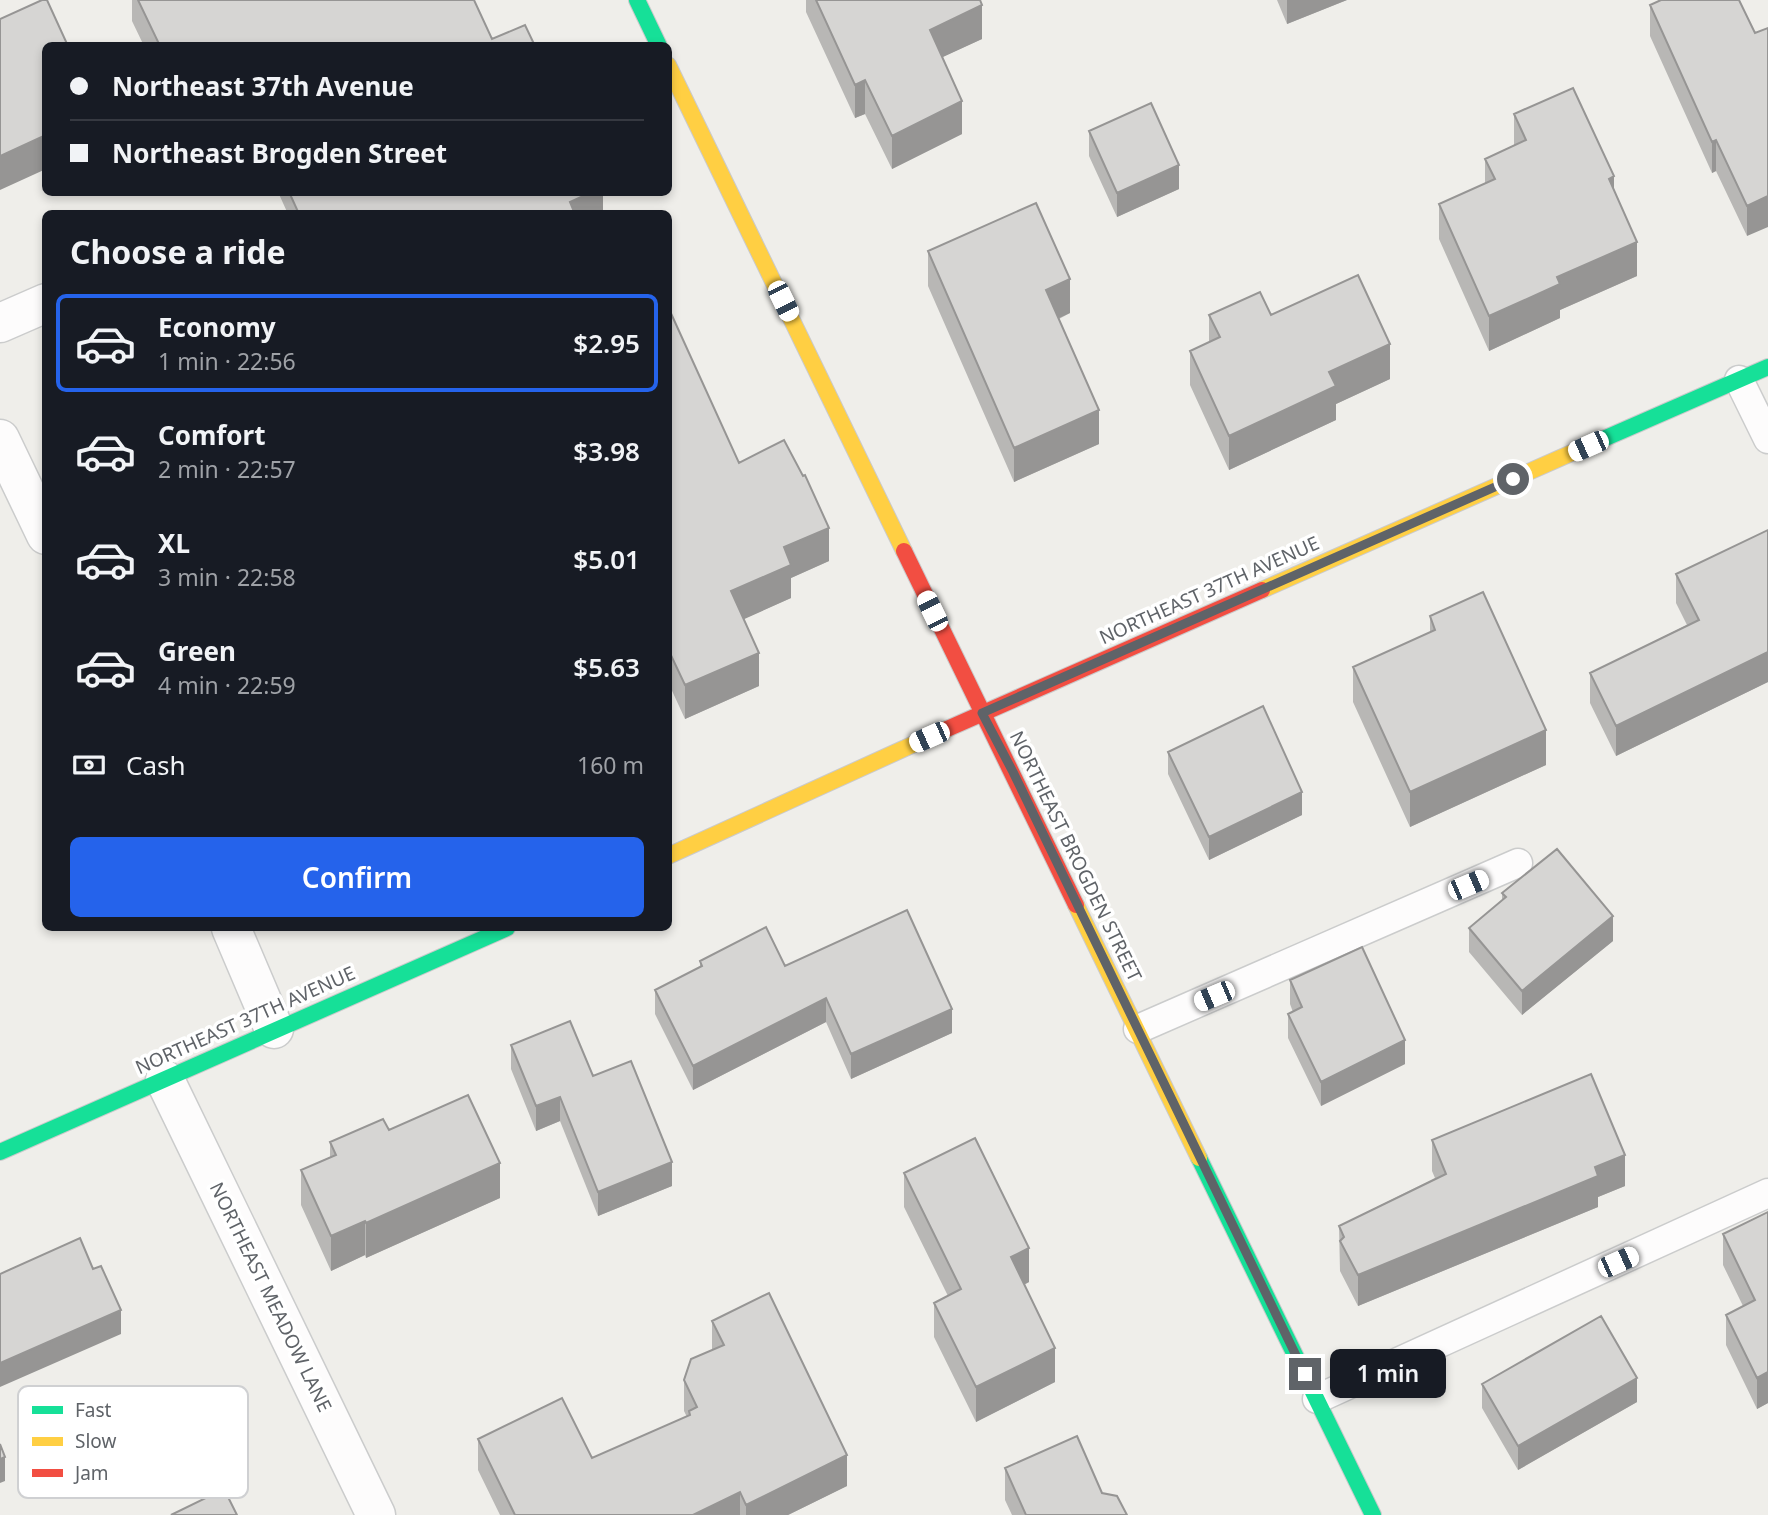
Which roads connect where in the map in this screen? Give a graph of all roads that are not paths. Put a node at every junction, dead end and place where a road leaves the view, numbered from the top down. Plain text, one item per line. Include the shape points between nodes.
1 (637, 0) edge
2 (657, 42) edge
3 (672, 73) edge
4 (42, 305) edge
5 (0, 323) edge
6 (1768, 367) edge
7 (1739, 380) junction
8 (0, 439) edge
9 (1768, 439) edge
10 (42, 527) edge
11 (982, 713) junction
12 (672, 854) edge
13 (1518, 863) dead end
14 (233, 931) edge
15 (500, 931) edge
16 (274, 1029) junction
17 (1138, 1029) junction
18 (165, 1080) junction
19 (0, 1152) edge
20 (1768, 1193) edge
21 (1317, 1399) junction
22 (376, 1515) edge
23 (1373, 1515) edge

1 - 2 street
3 - 11 street, NORTHEAST BROGDEN STREET
4 - 5 street
6 - 7 street, NORTHEAST 37TH AVENUE
7 - 9 lane
7 - 11 street, NORTHEAST 37TH AVENUE
8 - 10 street
11 - 12 street, NORTHEAST 37TH AVENUE
11 - 17 street, NORTHEAST BROGDEN STREET
13 - 17 lane
14 - 16 street
15 - 16 street, NORTHEAST 37TH AVENUE
16 - 18 street, NORTHEAST 37TH AVENUE
17 - 21 street, NORTHEAST BROGDEN STREET
18 - 19 street, NORTHEAST 37TH AVENUE
18 - 22 street, NORTHEAST MEADOW LANE
20 - 21 lane
21 - 23 street, NORTHEAST BROGDEN STREET

